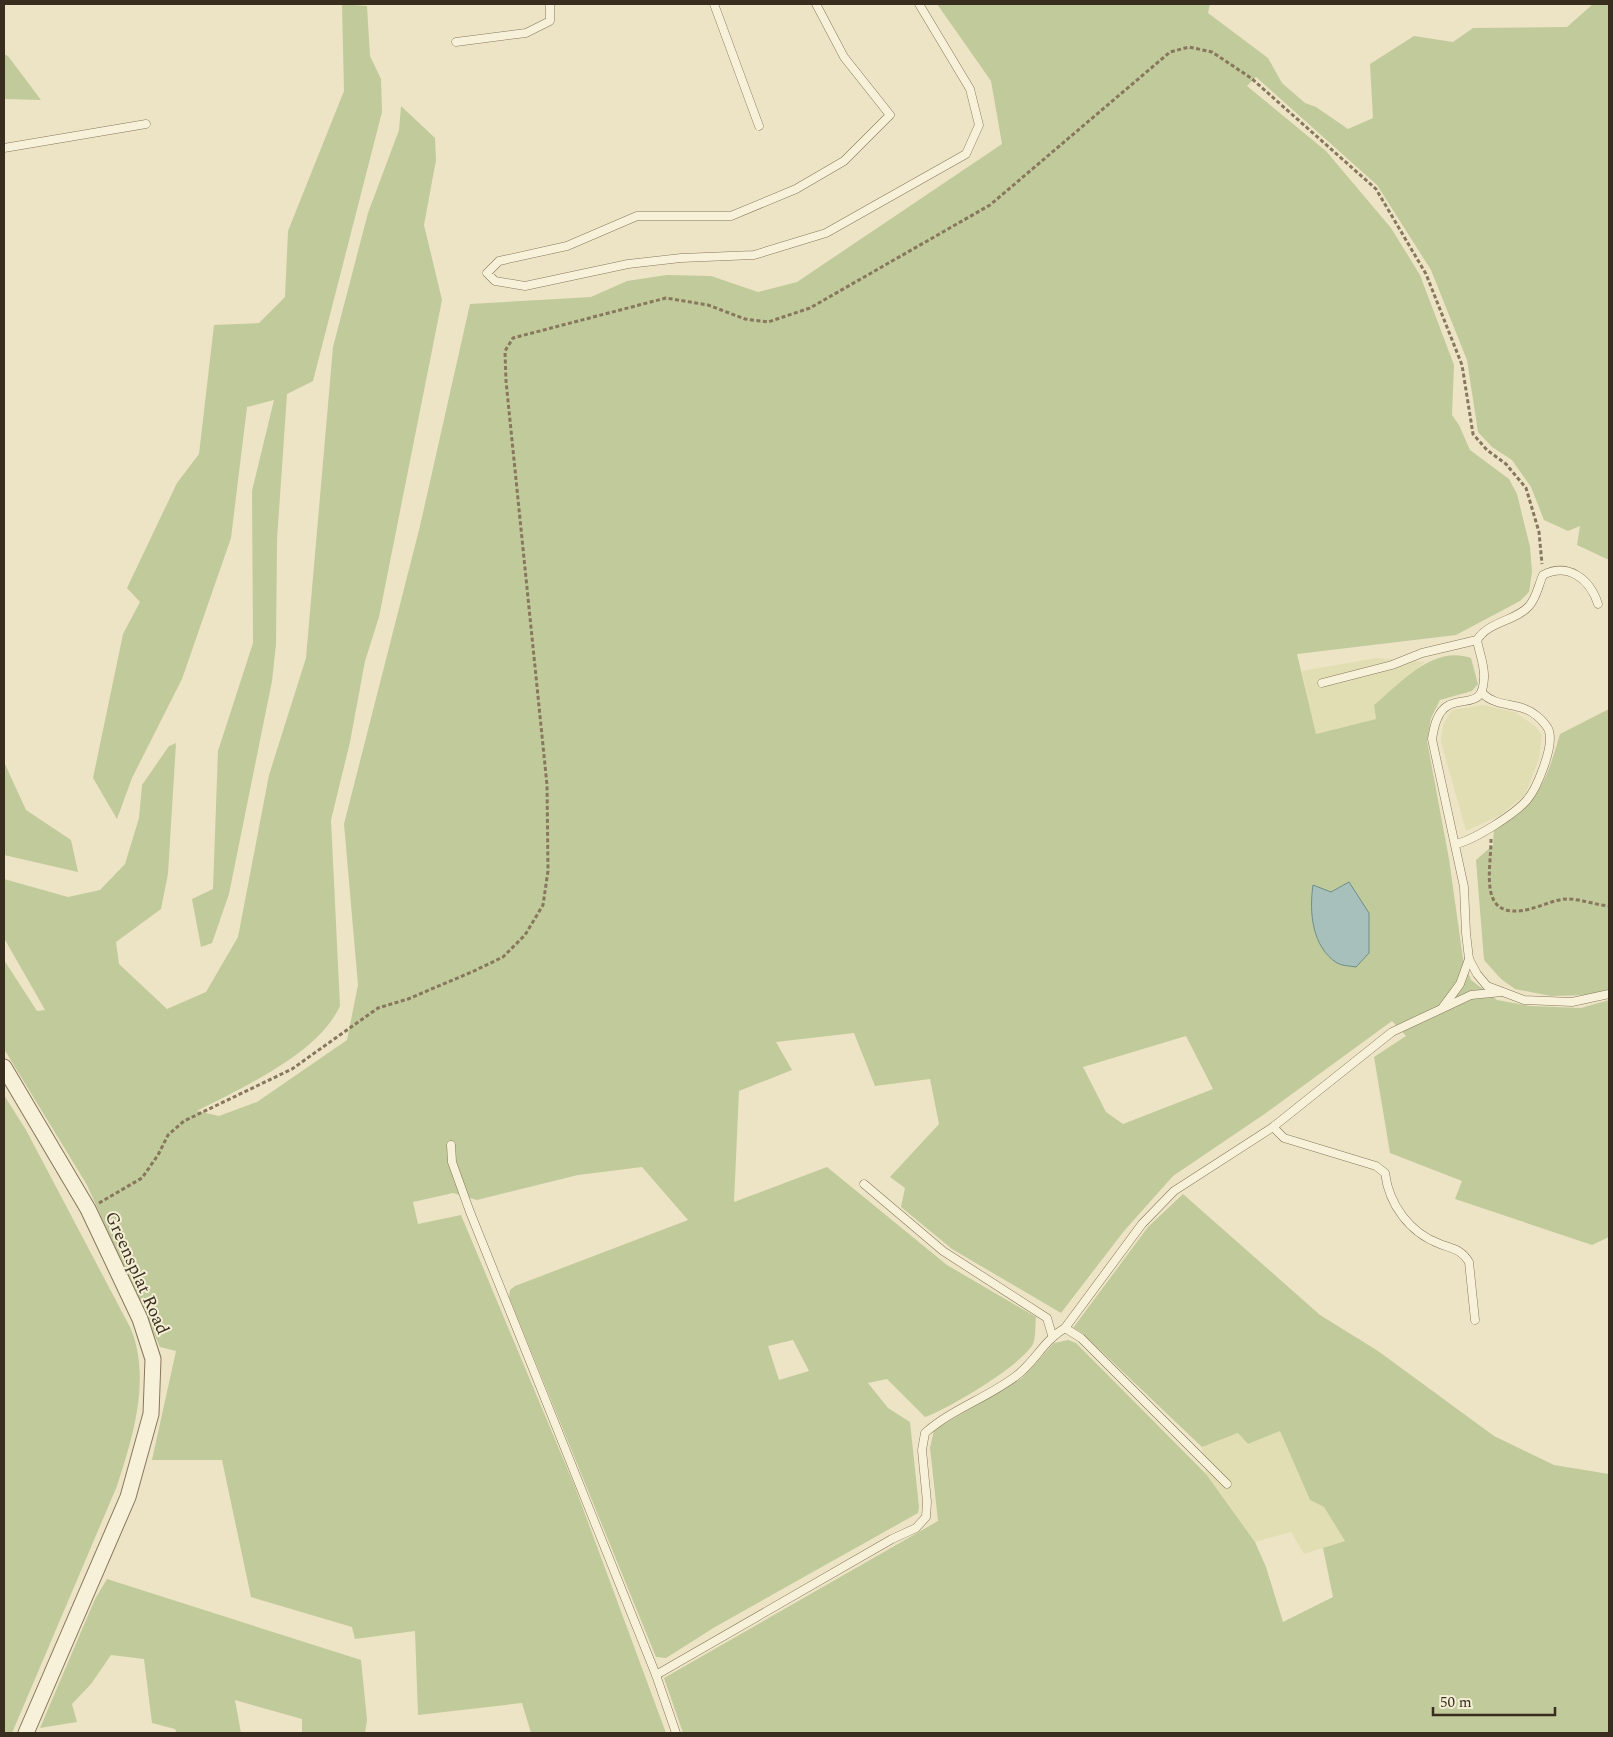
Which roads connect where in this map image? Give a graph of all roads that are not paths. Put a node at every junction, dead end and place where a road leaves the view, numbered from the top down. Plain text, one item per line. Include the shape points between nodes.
1 (550, 4) edge
2 (714, 4) edge
3 (816, 4) edge
4 (919, 4) edge
5 (456, 42) dead end
6 (146, 124) dead end
7 (759, 126) dead end
8 (4, 148) edge
9 (1598, 604) dead end
10 (1477, 640) junction
11 (1322, 683) dead end
12 (1482, 693) junction
13 (1456, 844) junction
14 (1469, 959) junction
15 (1502, 992) junction
16 (1609, 994) edge
17 (1443, 1008) junction
18 (4, 1068) edge
19 (1273, 1127) junction
20 (451, 1145) dead end
21 (864, 1184) dead end
22 (1475, 1320) dead end
23 (1065, 1328) junction
24 (1052, 1335) junction
25 (1226, 1484) dead end
26 (656, 1675) junction
27 (26, 1733) edge
28 (676, 1733) edge

1 - 5 lane via 550,21 526,33
2 - 7 lane
3 - 4 lane via 844,57 890,115 844,161 796,189 731,216 637,216 567,246 499,261 486,273 495,281 525,286 628,264 754,254 826,233 966,154 979,125 970,89
6 - 8 lane
9 - 10 lane via 1593,590 1581,577 1567,570 1553,570 1543,575 1536,597 1527,608 1482,631
10 - 11 lane
10 - 12 lane via 1484,677
12 - 13 lane via 1473,701 1448,706 1435,721 1432,739
12 - 13 lane via 1490,701 1514,705 1538,716 1549,731 1550,746 1528,800 1470,841
13 - 14 lane via 1464,887
14 - 15 lane via 1487,986
14 - 17 lane via 1460,984
15 - 16 lane via 1524,1000 1572,1002
15 - 17 lane via 1470,995
17 - 19 lane via 1392,1032
18 - 27 street, Greensplat Road via 88,1209 140,1320 153,1359 151,1414 128,1497
19 - 22 lane via 1284,1138 1376,1166 1385,1173 1387,1186 1408,1225 1421,1236 1464,1254 1469,1262
19 - 23 lane via 1174,1191 1142,1224
20 - 26 lane via 452,1162 470,1212
21 - 24 lane via 943,1251 1047,1318
23 - 24 lane
23 - 25 lane via 1081,1338
24 - 26 lane via 1017,1376 937,1422 925,1433 922,1450 926,1517 916,1528
26 - 28 lane

